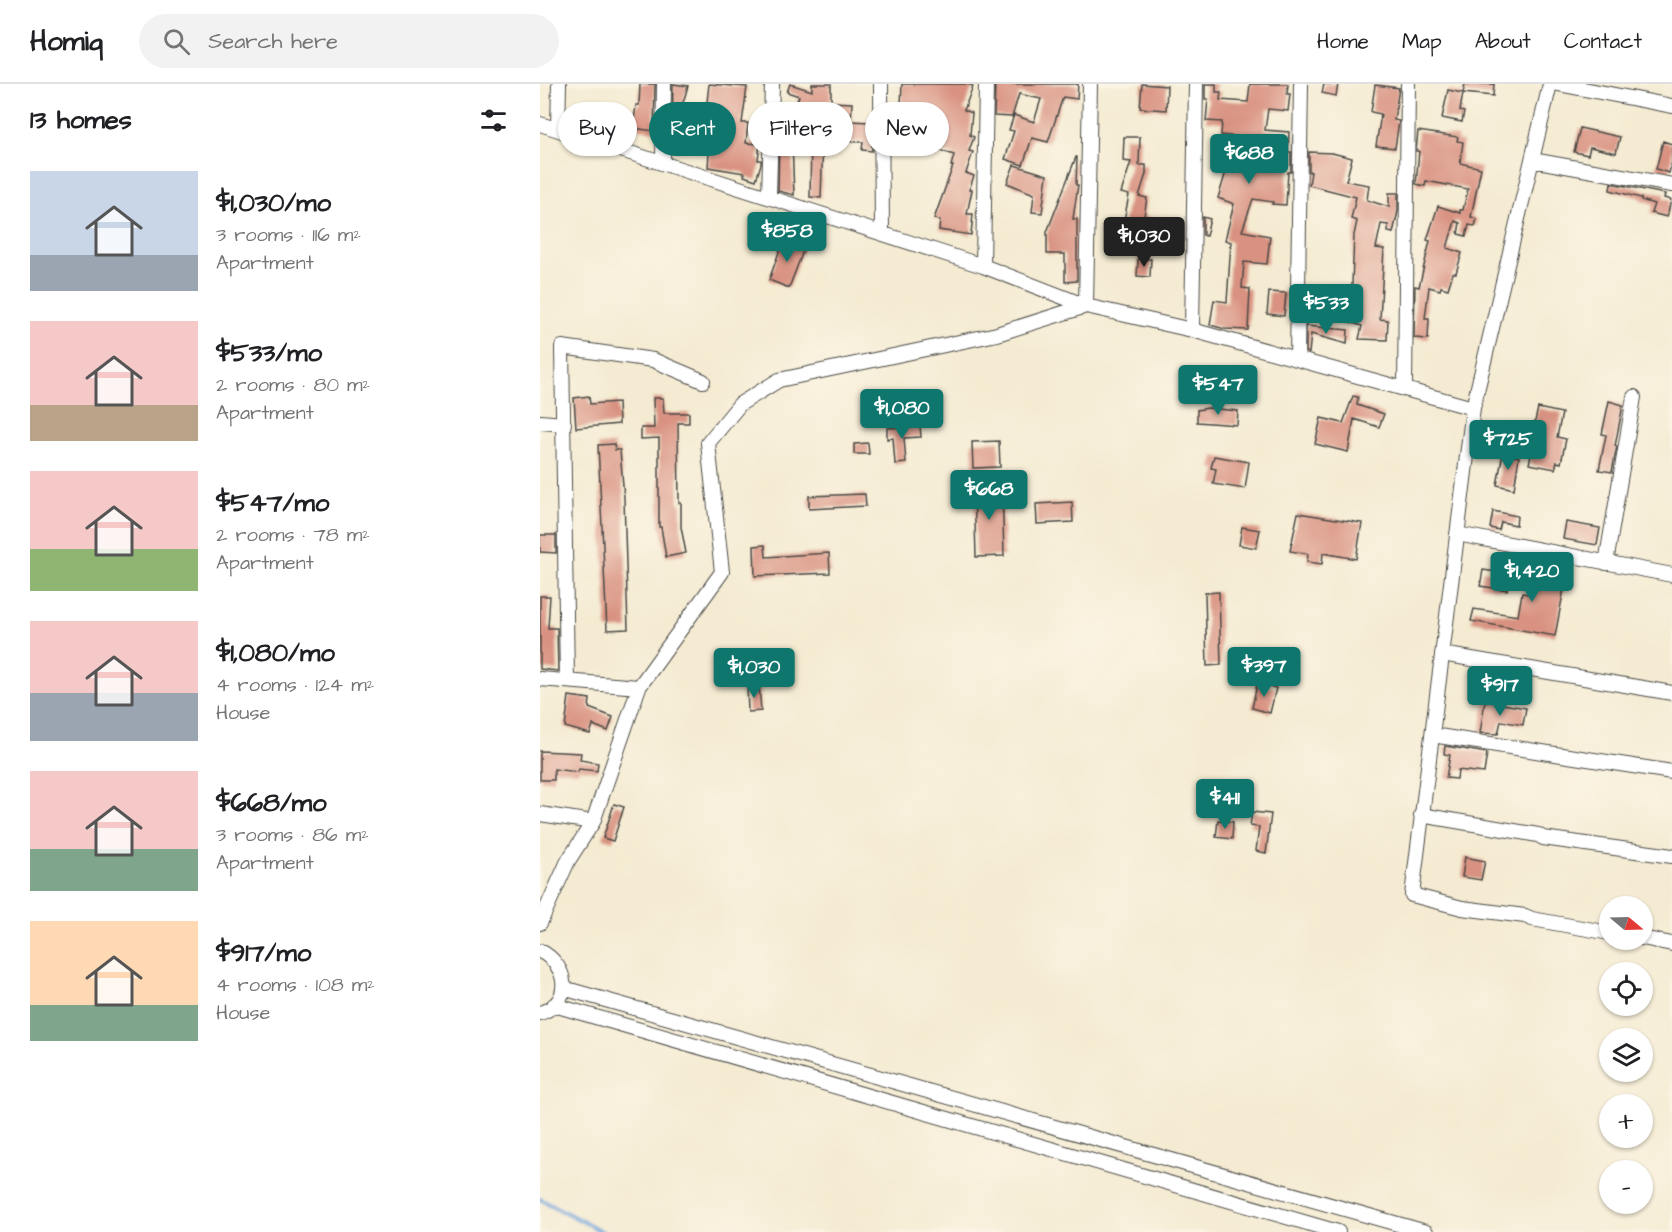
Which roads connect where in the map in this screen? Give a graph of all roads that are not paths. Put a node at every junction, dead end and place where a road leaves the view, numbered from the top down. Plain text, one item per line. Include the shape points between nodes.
1 (559, 84) edge
2 (664, 84) edge
3 (772, 84) edge
4 (881, 84) edge
5 (986, 84) edge
6 (1090, 84) edge
7 (1196, 84) edge
8 (1301, 84) edge
9 (1408, 84) edge
10 (1550, 84) edge
11 (1558, 84) edge
12 (559, 102) edge
13 (1672, 106) edge
14 (540, 124) edge
15 (558, 129) edge
16 (637, 154) edge
17 (1532, 160) junction
18 (663, 162) junction
19 (1672, 184) edge
20 (769, 196) junction
21 (882, 233) junction
22 (983, 266) junction
23 (1086, 306) junction
24 (1192, 330) junction
25 (1297, 359) junction
26 (703, 381) dead end
27 (1405, 389) junction
28 (1634, 396) dead end
29 (1473, 408) junction
30 (540, 422) edge
31 (564, 424) junction
32 (1457, 534) junction
33 (1606, 563) junction
34 (1672, 575) edge
35 (1442, 654) junction
36 (540, 680) edge
37 (567, 681) junction
38 (639, 687) junction
39 (1672, 693) edge
40 (1432, 735) junction
41 (1672, 772) edge
42 (540, 814) edge
43 (1421, 815) junction
44 (592, 822) junction
45 (1672, 856) edge
46 (540, 922) edge
47 (1599, 931) edge
48 (1653, 940) edge
49 (1672, 944) edge
50 (540, 951) edge
51 (563, 988) junction
52 (554, 1005) junction
53 (540, 1013) edge
54 (1338, 1232) edge
55 (1426, 1232) edge

1 - 12 street
2 - 18 street
3 - 20 street
4 - 21 street
5 - 22 street
6 - 23 street
7 - 24 street
8 - 25 street
9 - 27 street
10 - 17 street
11 - 13 street
14 - 15 street
16 - 18 street
17 - 19 street
17 - 29 street
18 - 20 street
20 - 21 street
21 - 22 street
22 - 23 street
23 - 24 street
23 - 38 street via 997,334 779,380 740,404 708,443 722,572
24 - 25 street
25 - 27 street
26 - 31 street via 653,360 562,347
27 - 29 street
28 - 33 street
29 - 32 street
30 - 31 street
31 - 37 street
32 - 33 street
32 - 35 street
33 - 34 street
35 - 39 street
35 - 40 street
36 - 37 street
37 - 38 street
38 - 44 street
40 - 41 street
40 - 43 street
42 - 44 street
43 - 45 street via 1543,838
43 - 47 street via 1412,894 1462,908
44 - 46 street via 568,861
48 - 49 street
50 - 51 street via 560,968
51 - 52 street
51 - 55 street
52 - 53 street
52 - 54 street

